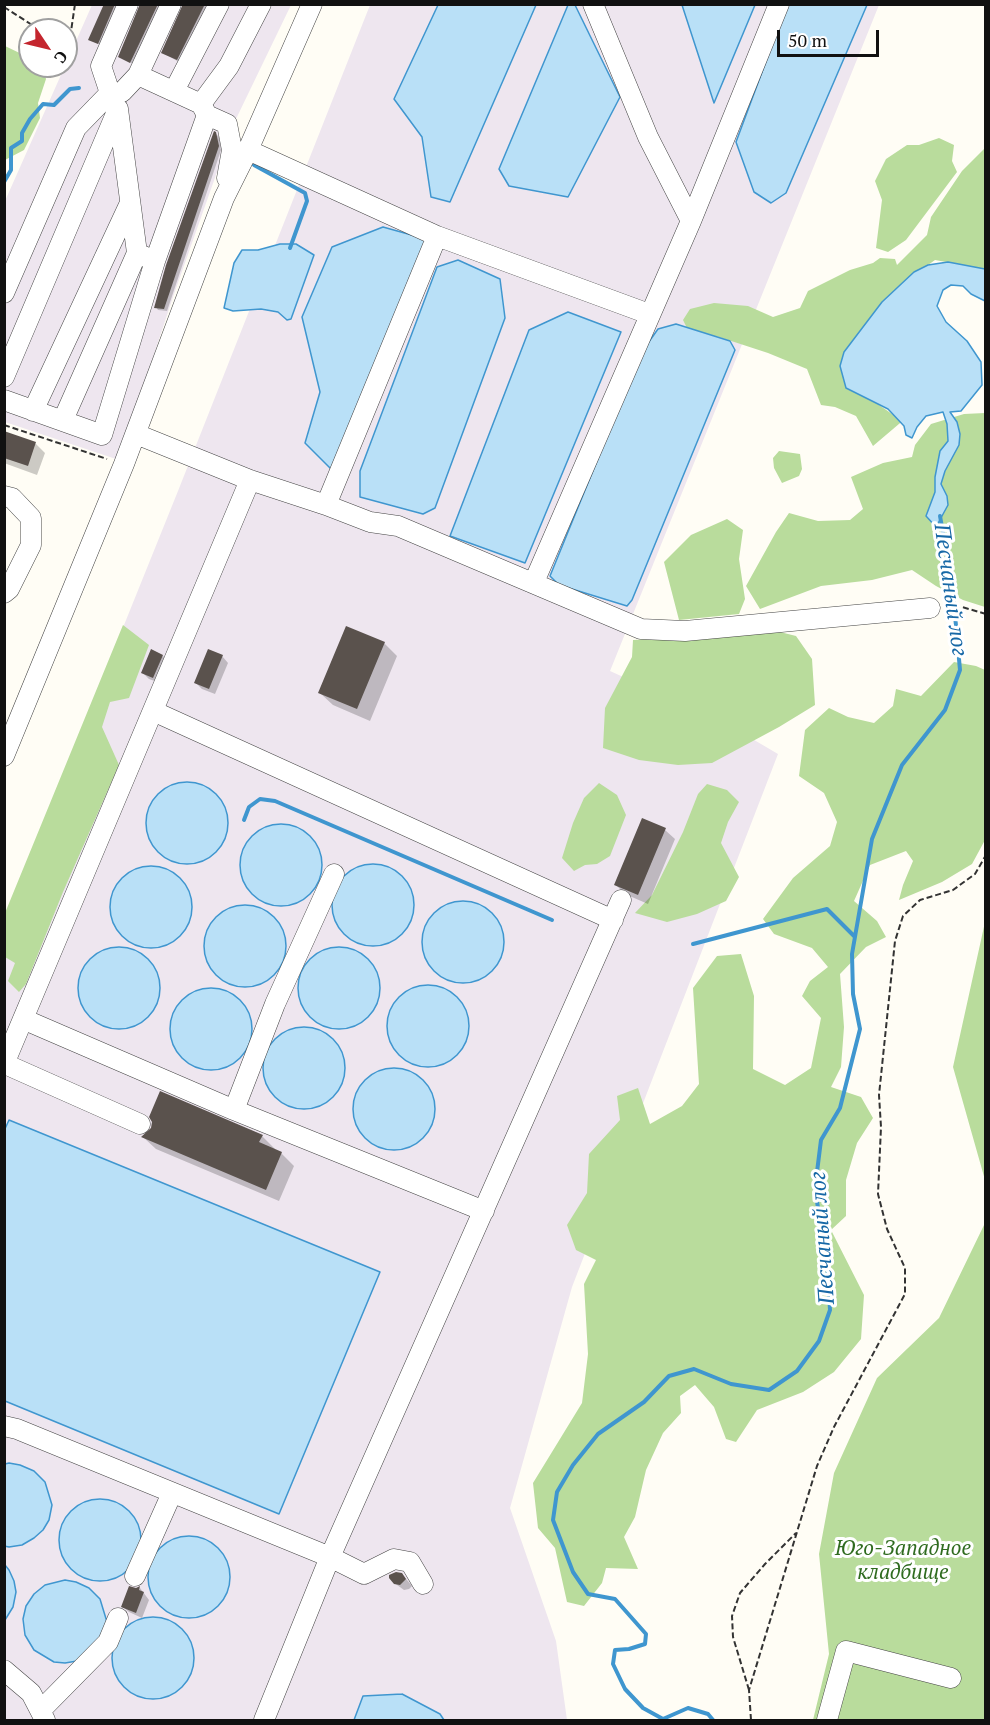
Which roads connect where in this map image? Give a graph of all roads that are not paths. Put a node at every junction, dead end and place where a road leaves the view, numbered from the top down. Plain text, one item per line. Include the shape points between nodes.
1 (128, 4) edge
2 (171, 4) edge
3 (219, 4) edge
4 (261, 4) edge
5 (312, 4) edge
6 (593, 4) edge
7 (779, 4) edge
8 (138, 75) junction
9 (174, 91) junction
10 (117, 98) junction
11 (204, 110) junction
12 (248, 150) junction
13 (224, 198) junction
14 (130, 203) junction
15 (691, 221) junction
16 (437, 236) junction
17 (146, 257) junction
18 (4, 293) edge
19 (649, 314) junction
20 (4, 377) edge
21 (4, 400) edge
22 (33, 411) junction
23 (63, 420) junction
24 (136, 434) junction
25 (250, 480) junction
26 (4, 496) edge
27 (326, 505) junction
28 (534, 582) junction
29 (4, 593) edge
30 (930, 608) dead end
31 (153, 711) junction
32 (4, 756) edge
33 (334, 874) dead end
34 (621, 900) dead end
35 (613, 920) junction
36 (23, 1018) junction
37 (5, 1064) edge
38 (234, 1110) junction
39 (140, 1124) dead end
40 (484, 1211) junction
41 (4, 1426) edge
42 (172, 1492) junction
43 (330, 1557) junction
44 (135, 1576) dead end
45 (423, 1584) dead end
46 (118, 1618) dead end
47 (4, 1670) edge
48 (951, 1678) dead end
49 (43, 1715) edge
50 (264, 1720) edge
51 (827, 1720) edge

1 - 10 street via 101,66
2 - 8 street
3 - 9 street
4 - 11 street
5 - 12 street
6 - 15 street via 648,137
7 - 15 street
8 - 9 street
8 - 10 street
9 - 11 street
10 - 14 street
10 - 18 street via 76,128
10 - 20 street
11 - 13 street via 227,124 232,150
11 - 17 street
12 - 13 street
12 - 16 street
13 - 24 street
14 - 17 street
14 - 22 street
15 - 19 street
16 - 19 street
16 - 27 street
17 - 23 street
17 - 23 street via 102,435
19 - 28 street
21 - 22 street
22 - 23 street
24 - 25 street
24 - 32 street
25 - 27 street
25 - 31 street
26 - 29 street via 12,498 31,518 31,545
27 - 28 street via 370,522 398,526
28 - 30 street via 641,629 685,630
31 - 35 street
31 - 36 street
33 - 38 street via 275,1004
34 - 35 street
35 - 40 street
36 - 37 street
36 - 38 street
37 - 39 street
38 - 40 street
40 - 43 street
41 - 42 street
42 - 43 street
42 - 44 street
43 - 45 street via 364,1574 394,1559 410,1562
43 - 50 street
46 - 49 street via 108,1642
47 - 49 street via 31,1693
48 - 51 street via 846,1651

